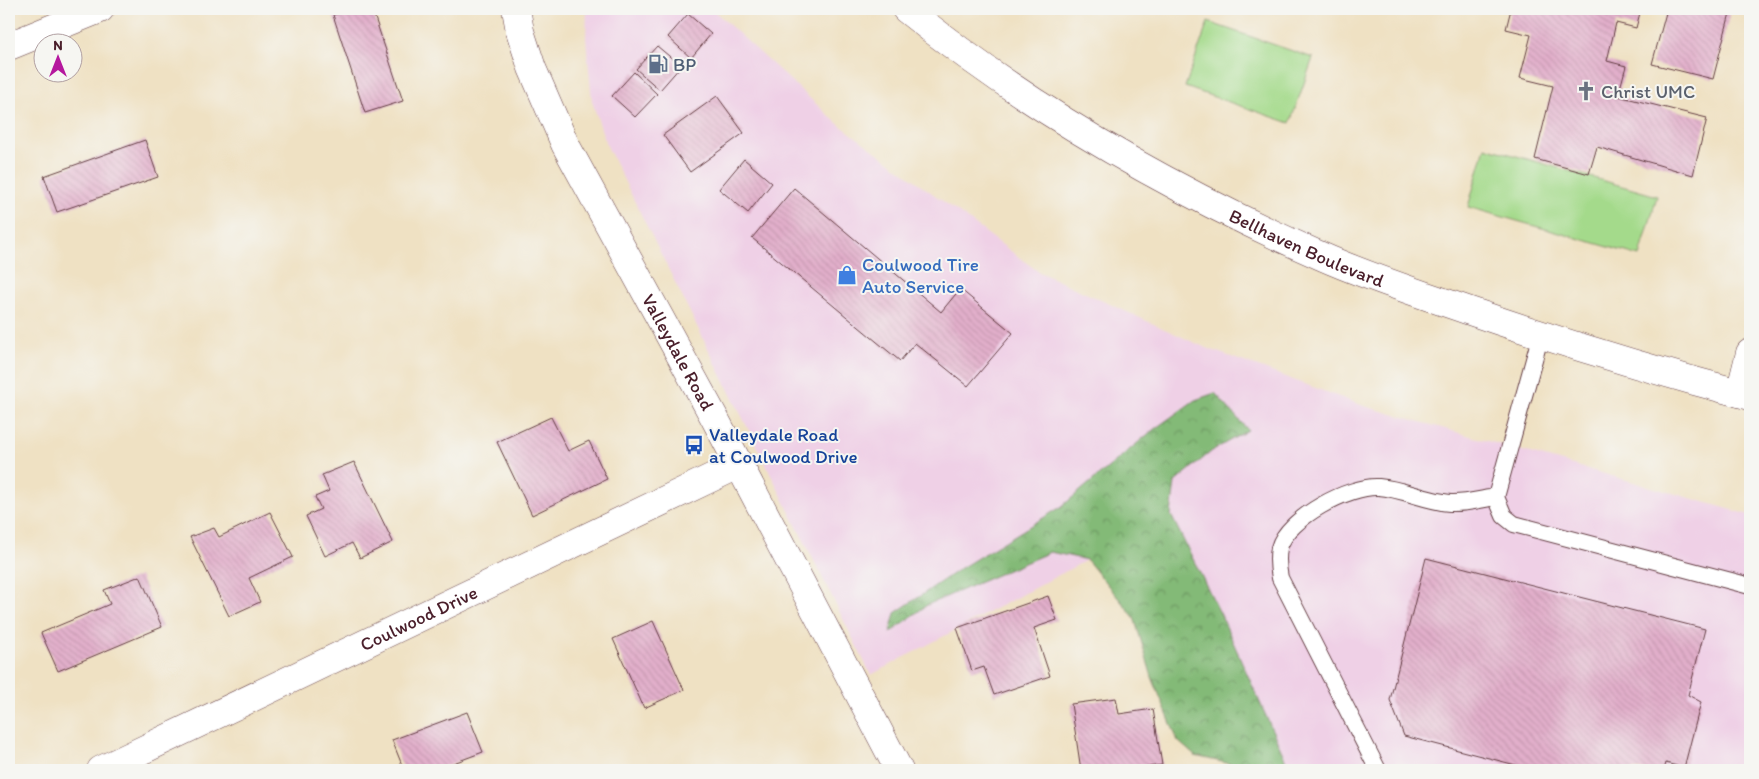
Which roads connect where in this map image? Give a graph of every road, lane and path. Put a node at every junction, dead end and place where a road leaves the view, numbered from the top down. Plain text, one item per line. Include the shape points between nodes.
1 (100, 9) edge
2 (516, 9) edge
3 (906, 9) edge
4 (9, 46) edge
5 (1540, 334) junction
6 (1750, 353) edge
7 (1745, 394) edge
8 (738, 465) junction
9 (1496, 497) junction
10 (1750, 586) edge
11 (101, 770) edge
12 (898, 770) edge
13 (1378, 770) edge

1 - 4 street
2 - 8 street, Valleydale Road via 532,68 565,144
3 - 5 street, Bellhaven Boulevard via 1021,94 1126,158 1234,215 1386,282
5 - 7 street, Bellhaven Boulevard
5 - 9 lane
6 - 7 street
8 - 11 street, Coulwood Drive
8 - 12 street, Valleydale Road
9 - 10 lane via 1504,516 1514,524
9 - 13 lane via 1452,503 1379,487 1362,488 1295,523 1279,547 1277,564 1280,578

